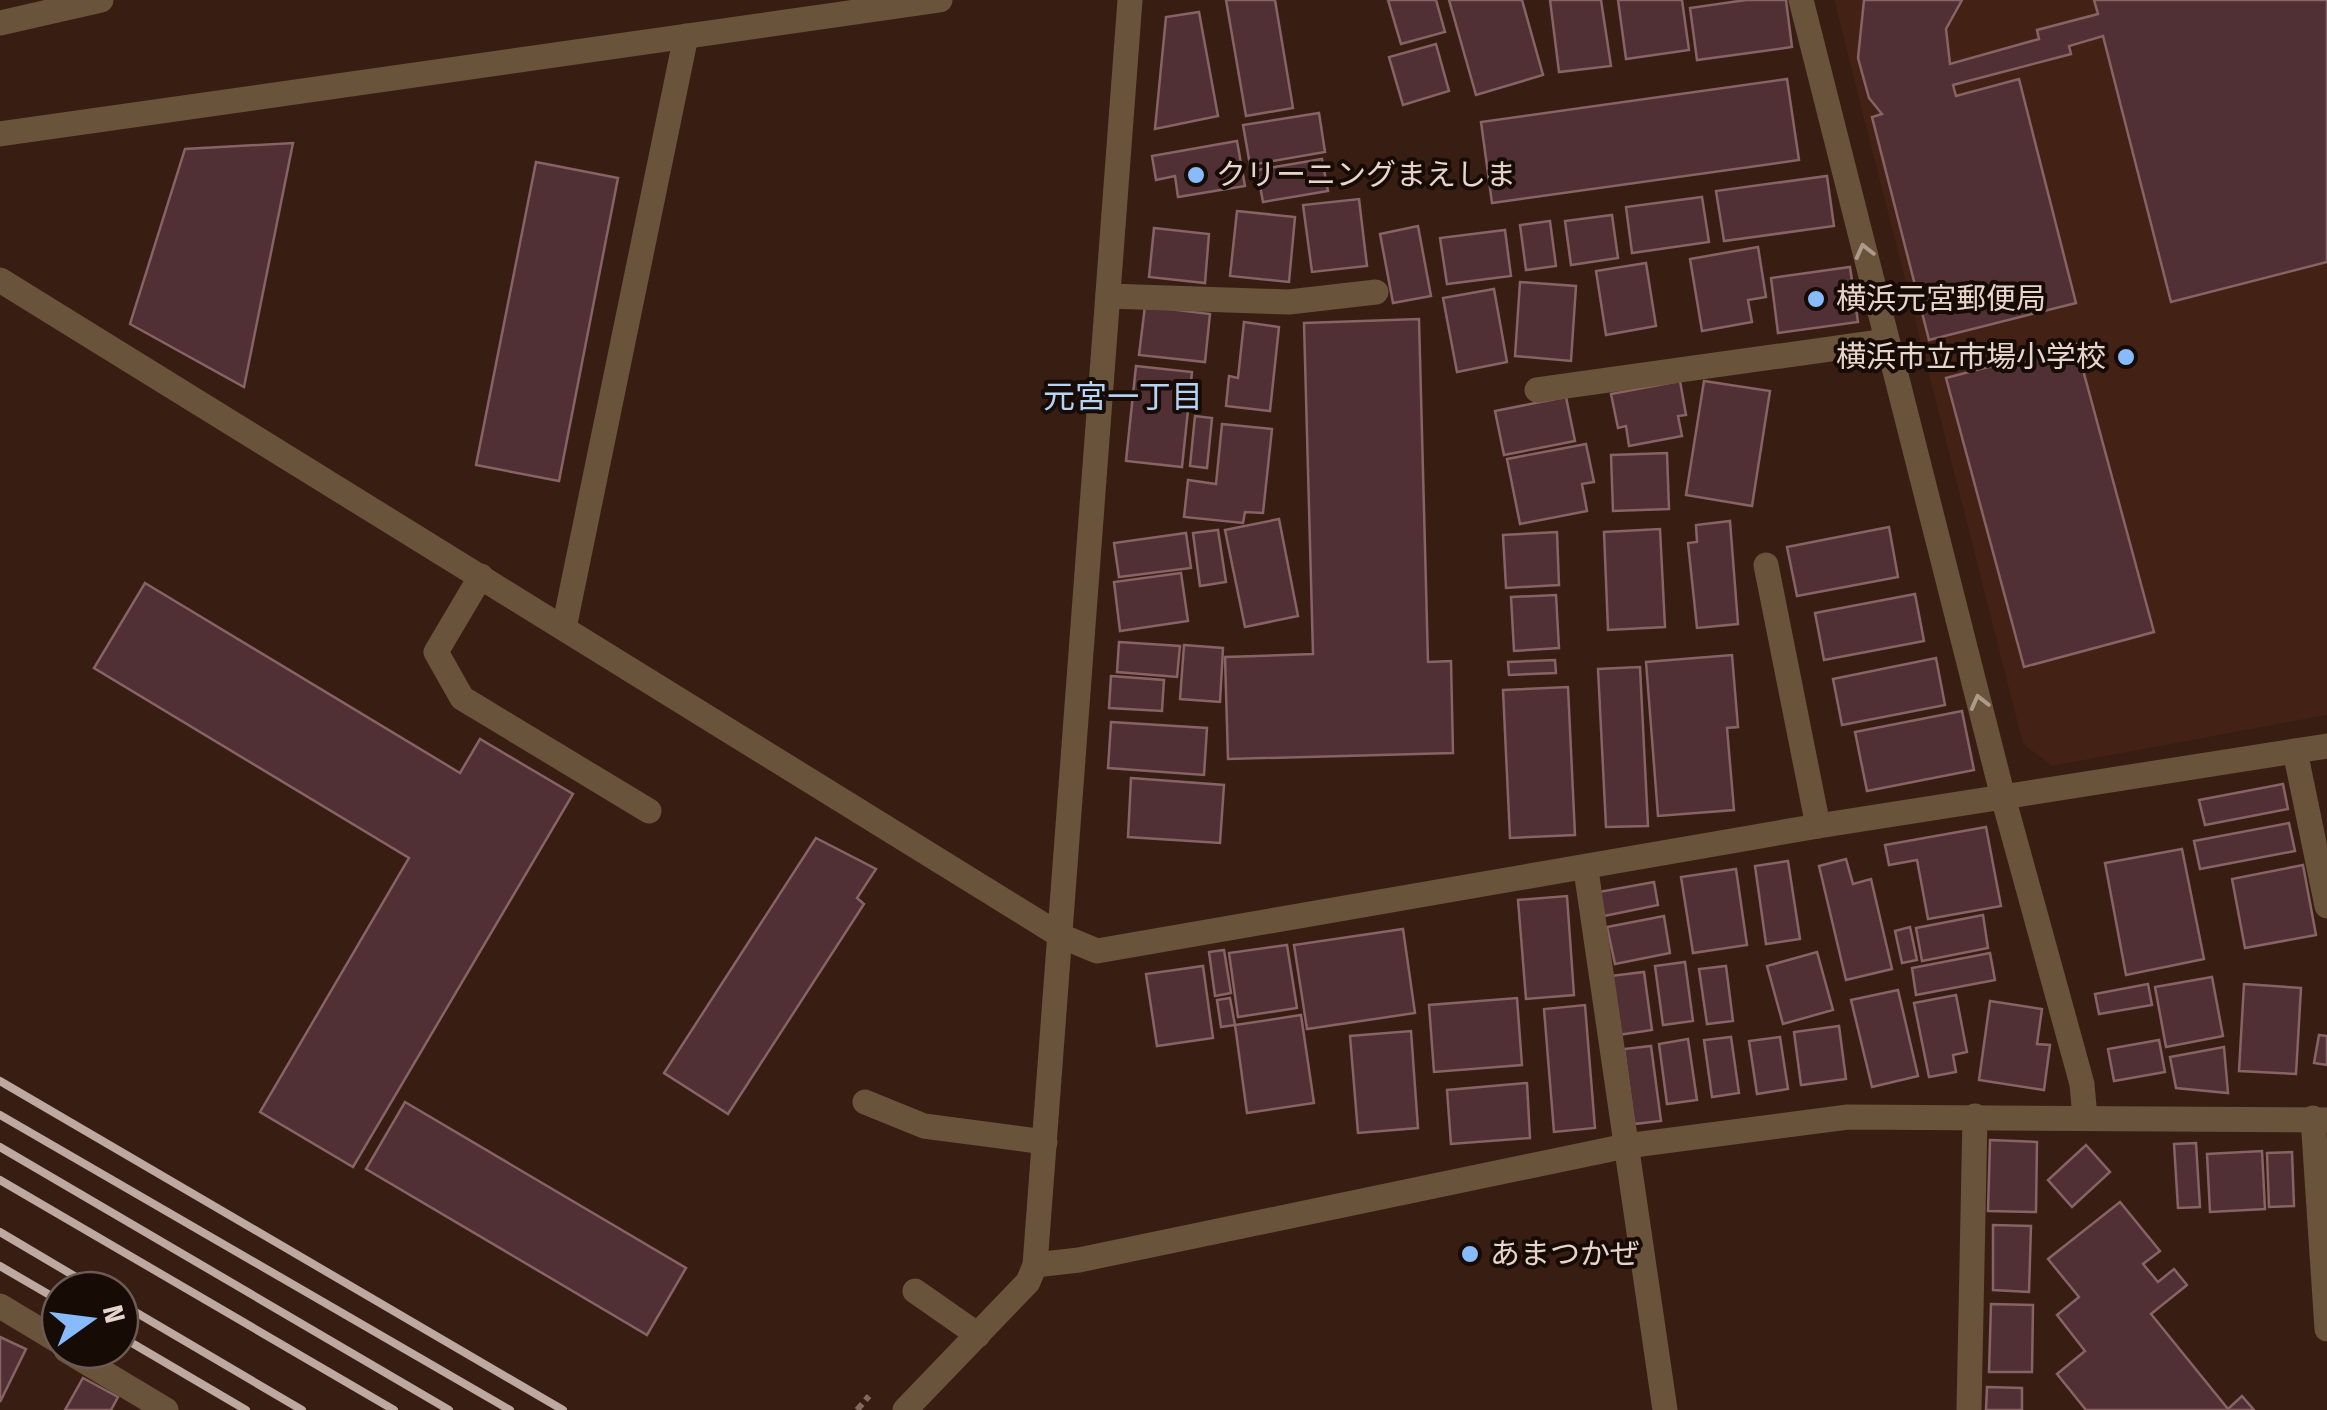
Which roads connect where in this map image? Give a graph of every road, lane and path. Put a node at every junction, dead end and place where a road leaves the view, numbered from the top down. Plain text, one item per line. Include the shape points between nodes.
1 (101, 0) edge
2 (940, 0) edge
3 (1130, 0) edge
4 (1801, 0) edge
5 (0, 23) edge
6 (686, 36) junction
7 (0, 134) edge
8 (0, 280) edge
9 (1376, 292) dead end
10 (1108, 296) junction
11 (1886, 340) junction
12 (1537, 390) dead end
13 (1766, 566) dead end
14 (482, 576) junction
15 (564, 628) junction
16 (2327, 746) edge
17 (2295, 751) junction
18 (2003, 796) junction
19 (649, 811) dead end
20 (1818, 826) junction
21 (1586, 870) junction
22 (2327, 906) edge
23 (1061, 936) junction
24 (866, 1102) dead end
25 (1975, 1116) junction
26 (2086, 1118) junction
27 (2320, 1119) edge
28 (1044, 1142) junction
29 (1626, 1146) junction
30 (1035, 1265) junction
31 (915, 1291) dead end
32 (0, 1306) edge
33 (2327, 1329) edge
34 (40, 1332) edge
35 (978, 1335) junction
36 (100, 1370) edge
37 (166, 1410) edge
38 (905, 1410) edge
39 (1665, 1410) edge
40 (1969, 1410) edge

1 - 5 street
2 - 6 street
3 - 10 street
11 -> 4 street
6 - 7 street
6 - 15 street
8 - 14 street
9 - 10 street via 1289,302
10 - 23 street
11 - 12 street
18 -> 11 street
13 - 20 street
14 - 15 street
14 - 19 street via 436,652 462,698
15 - 23 street
16 - 17 street
17 - 18 street
17 - 22 street
18 - 20 street
18 - 26 street
20 - 21 street
21 - 23 street via 1097,951
21 - 29 street
23 - 28 street
24 - 28 street via 924,1126
25 - 26 street
25 - 29 street via 1848,1117
25 - 40 street
26 - 27 street
27 - 33 street
28 - 30 street
29 - 30 street
29 - 39 street
30 - 35 street via 1028,1282
31 - 35 street
32 - 34 street
35 - 38 street
36 - 37 street

